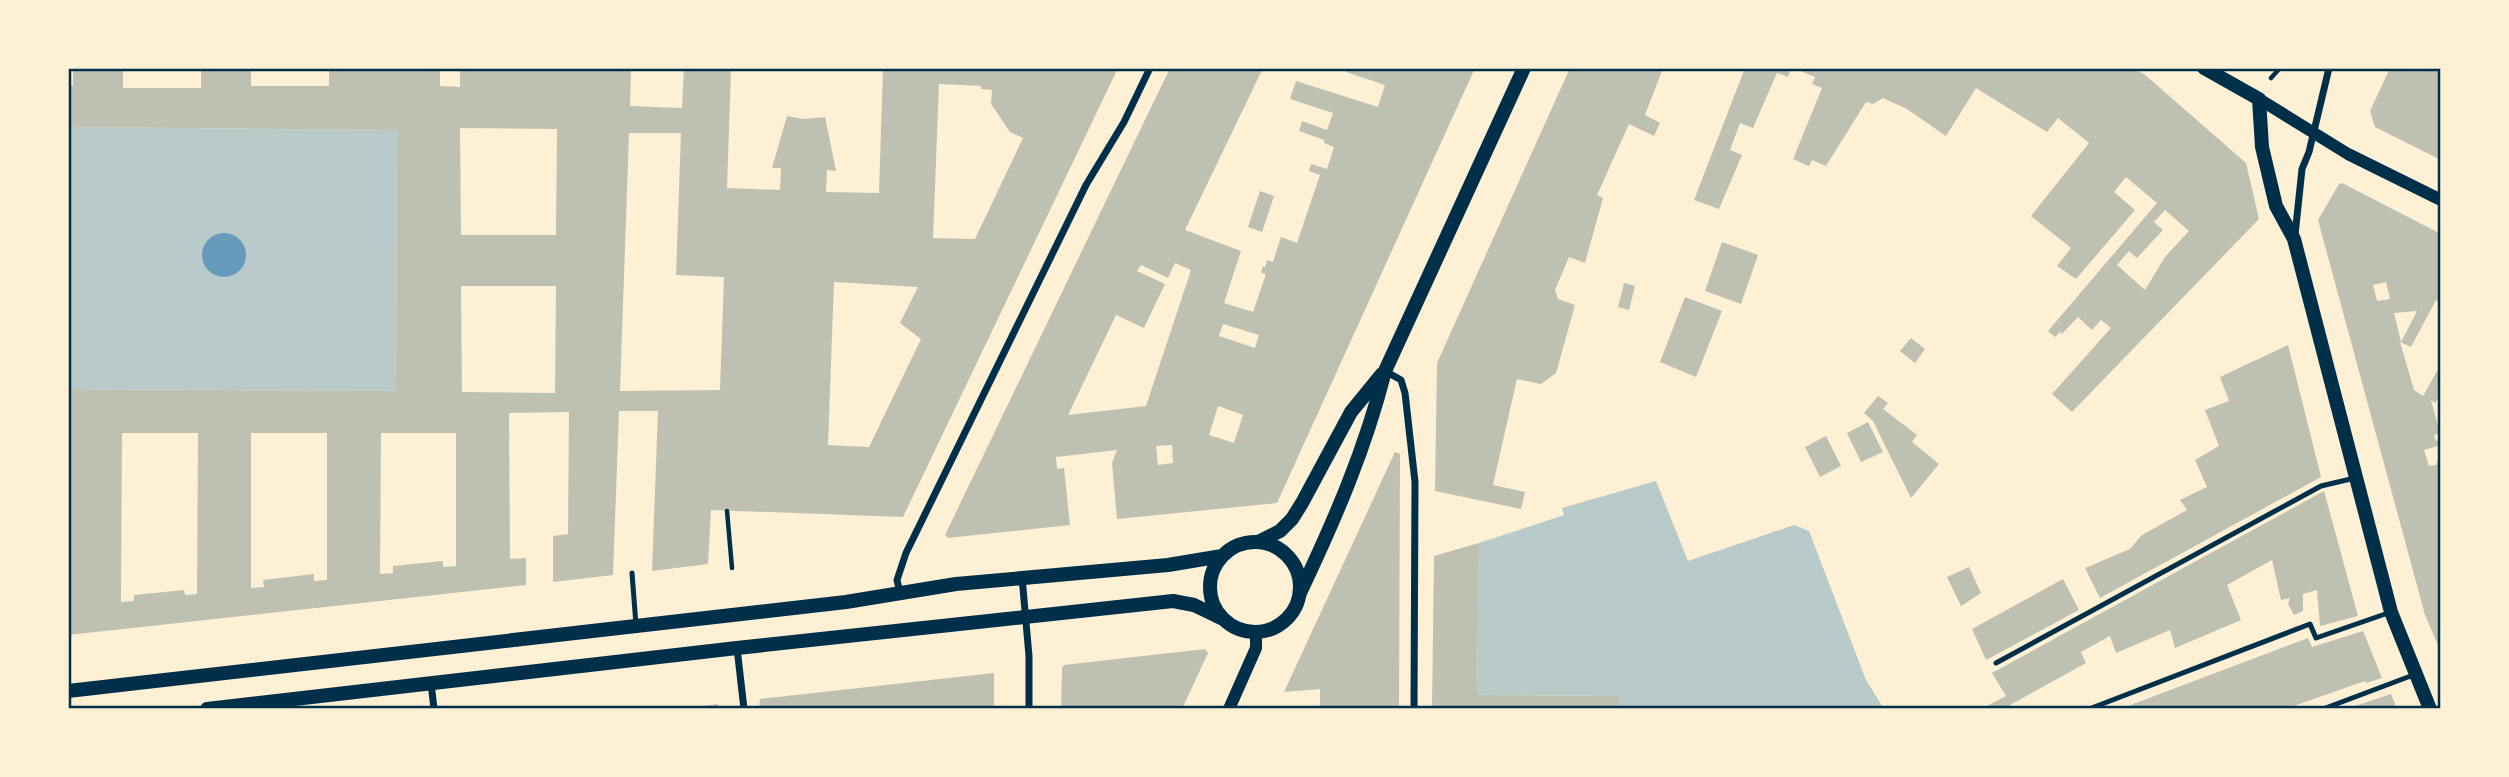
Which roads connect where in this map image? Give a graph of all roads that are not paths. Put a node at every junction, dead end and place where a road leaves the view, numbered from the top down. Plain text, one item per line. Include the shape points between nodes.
1 (1150, 68) edge
2 (1524, 68) edge
3 (2204, 68) edge
4 (2329, 68) edge
5 (2259, 99) junction
6 (2314, 132) junction
7 (2441, 200) edge
8 (2294, 239) junction
9 (1385, 370) junction
10 (2355, 478) junction
11 (1258, 542) junction
12 (1222, 556) junction
13 (632, 573) dead end
14 (1021, 577) junction
15 (900, 593) junction
16 (1300, 593) junction
17 (2391, 612) junction
18 (1026, 617) junction
19 (1223, 619) junction
20 (636, 625) junction
21 (1256, 632) junction
22 (737, 648) junction
23 (1996, 663) dead end
24 (2416, 674) junction
25 (431, 682) junction
26 (68, 691) edge
27 (206, 709) edge
28 (434, 709) edge
29 (744, 709) edge
30 (1029, 709) edge
31 (1229, 709) edge
32 (1414, 709) edge
33 (2089, 709) edge
34 (2323, 709) edge
35 (2430, 709) edge

1 - 15 street via 1086,185 906,553 897,580
2 - 9 main road
3 - 5 main road
4 - 6 street
5 - 6 street
5 - 8 main road via 2262,147 2273,194
6 - 7 street
6 - 8 street via 2302,169
8 - 10 main road
9 - 11 main road via 1351,412 1292,519
9 - 16 main road via 1351,481
9 - 32 street via 1401,380 1405,393 1415,482
10 - 17 main road
10 - 23 lane via 2321,486
11 - 12 main road via 1238,545
11 - 16 main road via 1282,551 1295,565
12 - 14 main road
12 - 19 main road via 1210,585 1213,603
13 - 20 lane
14 - 15 main road
14 - 18 street
15 - 20 main road
16 - 21 main road via 1289,618 1269,631
17 - 24 main road
17 - 33 lane via 2316,638 2310,624
18 - 19 main road via 1173,601 1194,604
18 - 22 main road
18 - 30 street
19 - 21 main road
20 - 26 main road
21 - 31 street via 1256,648
22 - 25 main road
22 - 29 street
24 - 34 lane
24 - 35 main road
25 - 27 main road
25 - 28 street

